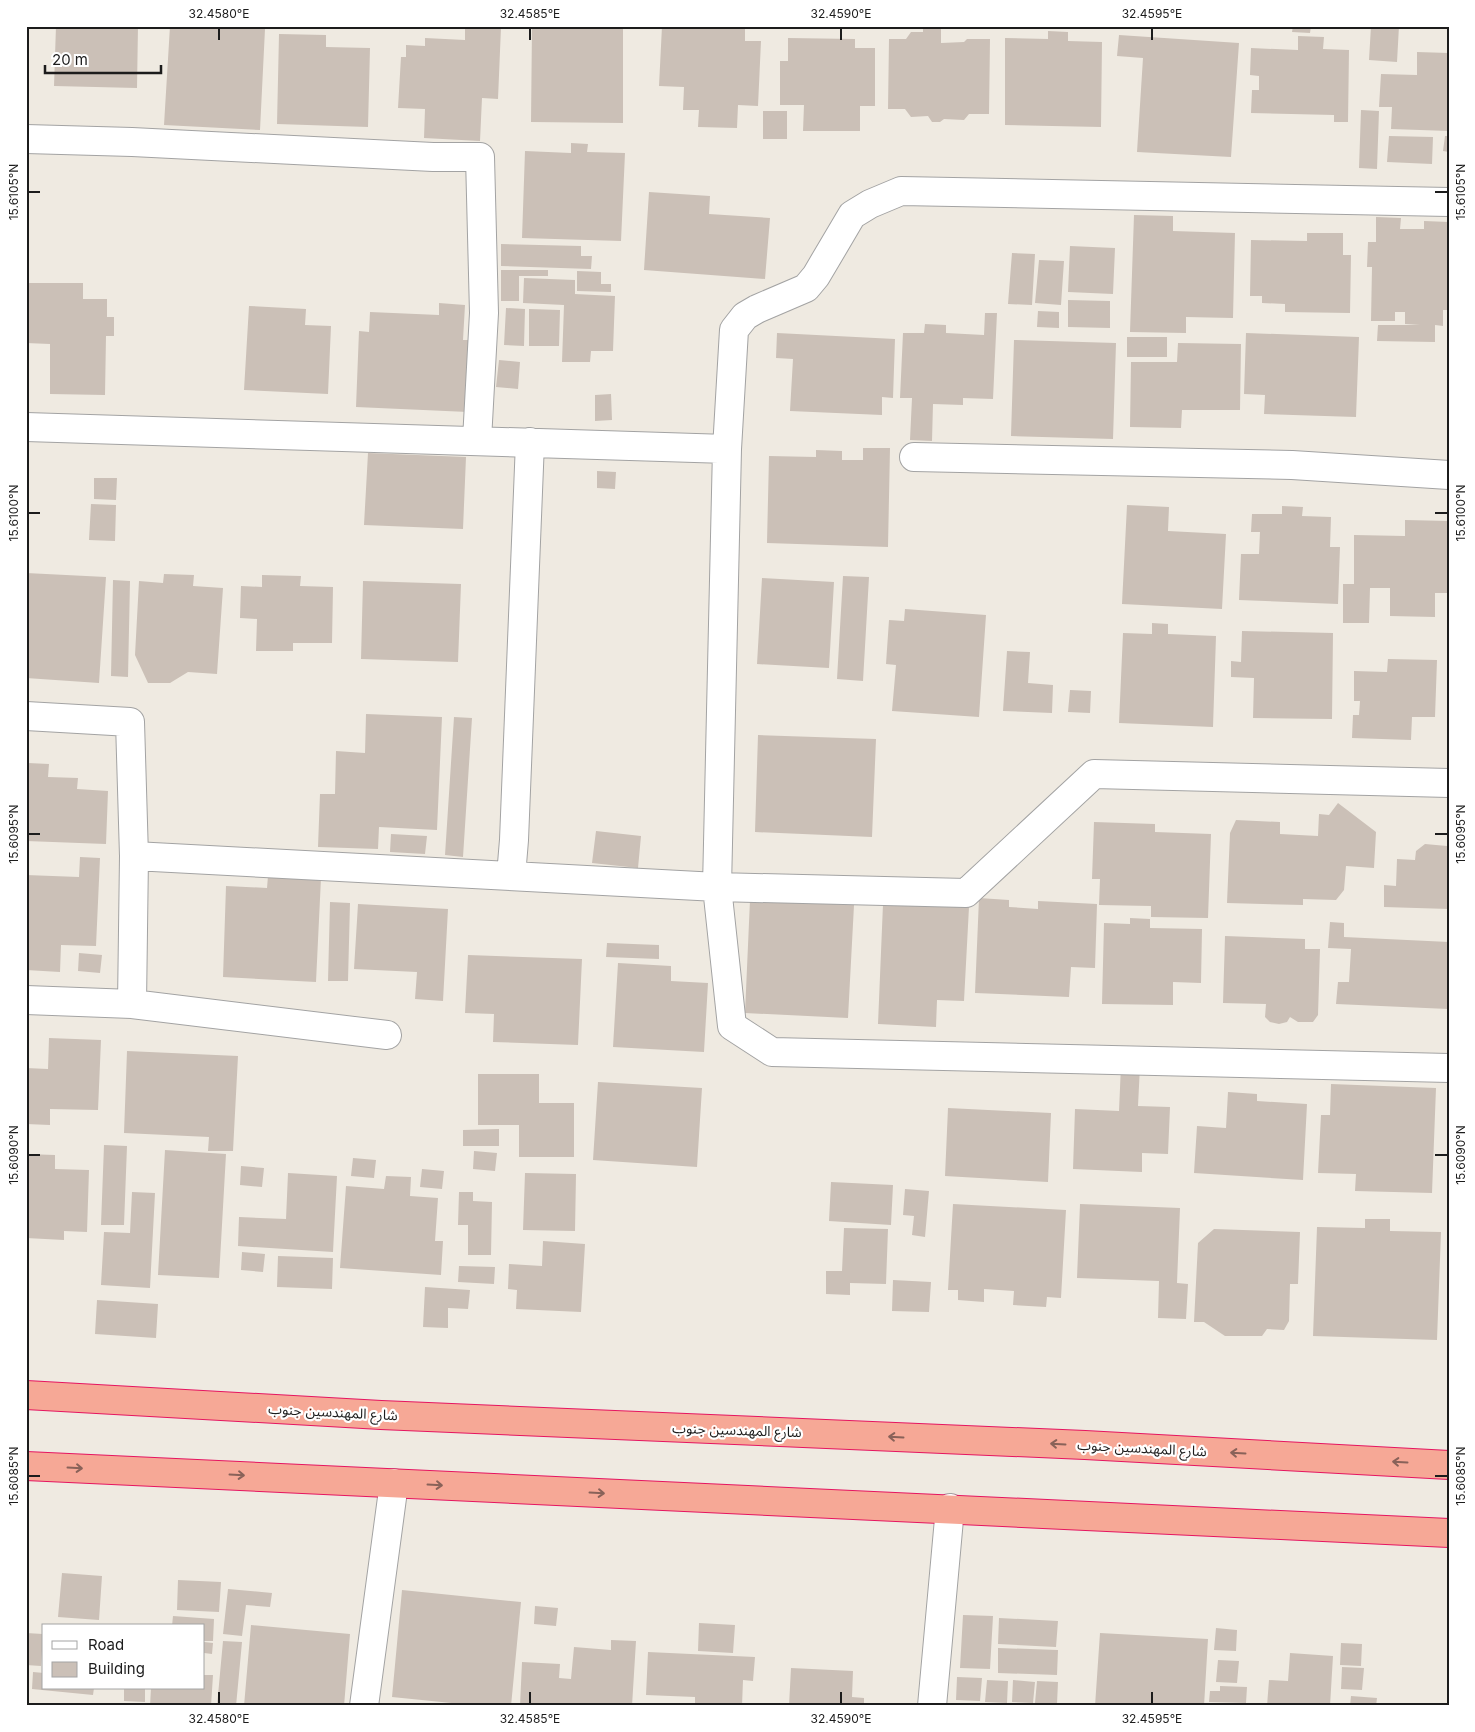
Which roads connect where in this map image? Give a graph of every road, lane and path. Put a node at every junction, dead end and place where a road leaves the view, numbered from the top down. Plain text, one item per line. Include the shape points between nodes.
1 (26, 139) edge
2 (1449, 202) edge
3 (26, 427) edge
4 (477, 440) junction
5 (530, 442) junction
6 (727, 449) junction
7 (914, 457) dead end
8 (1449, 475) edge
9 (26, 716) edge
10 (1449, 783) edge
11 (134, 856) junction
12 (511, 876) junction
13 (717, 887) junction
14 (26, 1000) edge
15 (132, 1004) junction
16 (388, 1035) dead end
17 (1449, 1068) edge
18 (26, 1395) edge
19 (1449, 1457) edge
20 (1449, 1465) edge
21 (26, 1466) edge
22 (394, 1483) junction
23 (950, 1508) junction
24 (1449, 1533) edge
25 (364, 1706) edge
26 (932, 1706) edge

1 - 4 street via 480,157 484,313
2 - 6 street via 901,191 852,215 806,288 751,312 734,330
3 - 4 street
4 - 5 street
5 - 6 street
5 - 12 street
6 - 13 street
7 - 8 street via 1292,465
9 - 11 street via 130,722
10 - 13 street via 1094,774 966,893
11 - 12 street
11 - 15 street
12 - 13 street
13 - 17 street via 732,1026 772,1052
14 - 15 street
15 - 16 street
20 -> 18 highway, شارع المهندسين جنوب via 1085,1445 381,1415
19 - 20 street
21 -> 22 highway
22 -> 23 highway
22 - 25 street
23 - 24 highway
23 - 26 street

